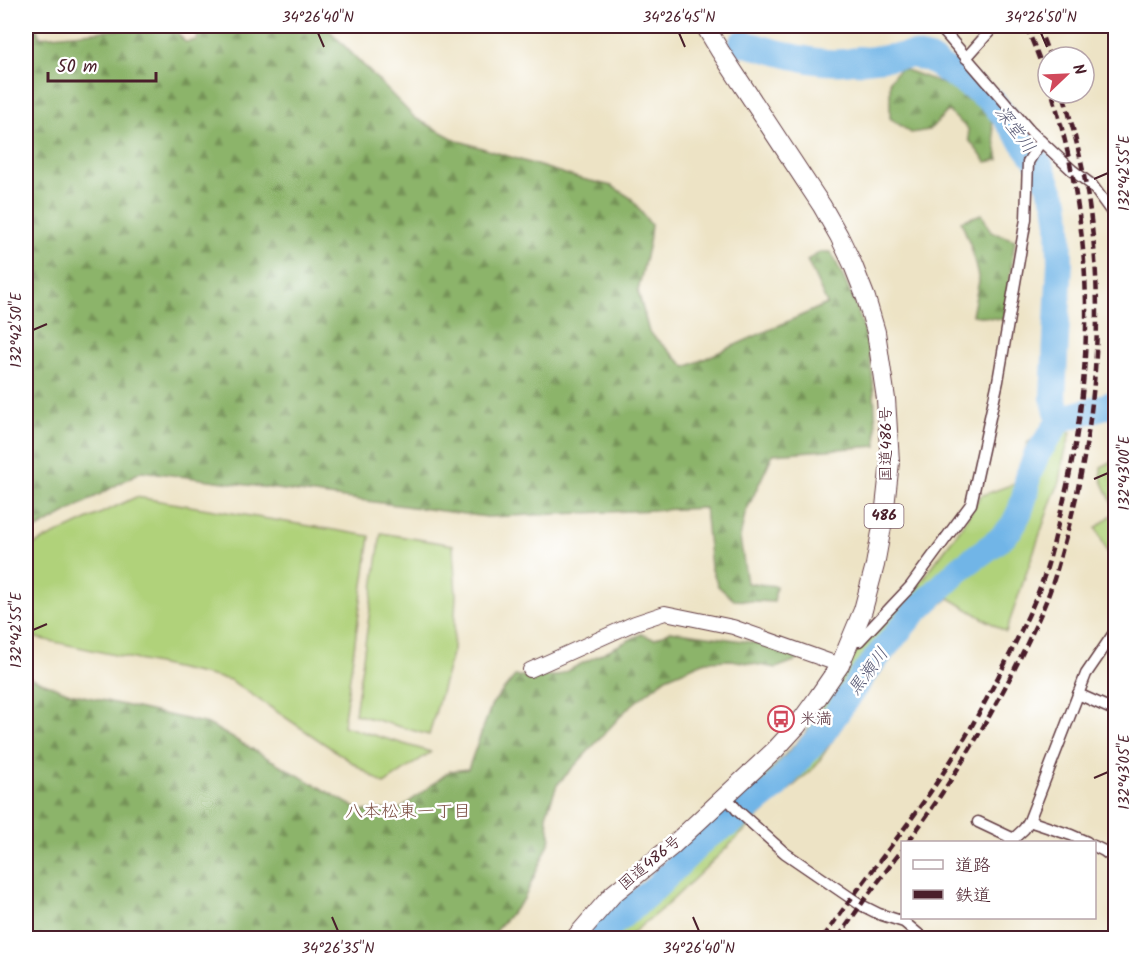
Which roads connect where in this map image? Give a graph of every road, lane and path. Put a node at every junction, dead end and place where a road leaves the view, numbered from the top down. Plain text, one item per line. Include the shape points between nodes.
1 (705, 26) edge
2 (939, 26) edge
3 (986, 26) edge
4 (966, 58) junction
5 (1039, 145) junction
6 (1116, 218) edge
7 (1116, 630) edge
8 (851, 640) junction
9 (840, 665) junction
10 (530, 670) dead end
11 (1078, 694) junction
12 (1116, 711) edge
13 (731, 803) junction
14 (1029, 820) junction
15 (978, 822) dead end
16 (1012, 841) edge
17 (1083, 841) edge
18 (1096, 847) edge
19 (1116, 860) edge
20 (901, 919) edge
21 (907, 920) edge
22 (575, 939) edge
23 (923, 939) edge

1 - 8 highway, 国道486号 / 486 via 839,236 876,332 890,462 875,565
2 - 4 street
3 - 4 street via 990,31
4 - 5 street
5 - 6 street via 1092,185
5 - 8 street via 1028,162 1026,219 998,381 971,504 910,587 859,641
7 - 11 street via 1086,674
8 - 9 highway, 国道486号 / 486
9 - 10 street via 733,627 665,613
9 - 13 highway, 国道486号 / 486 via 796,726
11 - 12 street
11 - 14 street
13 - 20 street via 785,853 861,905
13 - 22 highway, 国道486号 / 486 via 613,894
14 - 16 street
14 - 17 street
15 - 16 street
18 - 19 street
21 - 23 street

